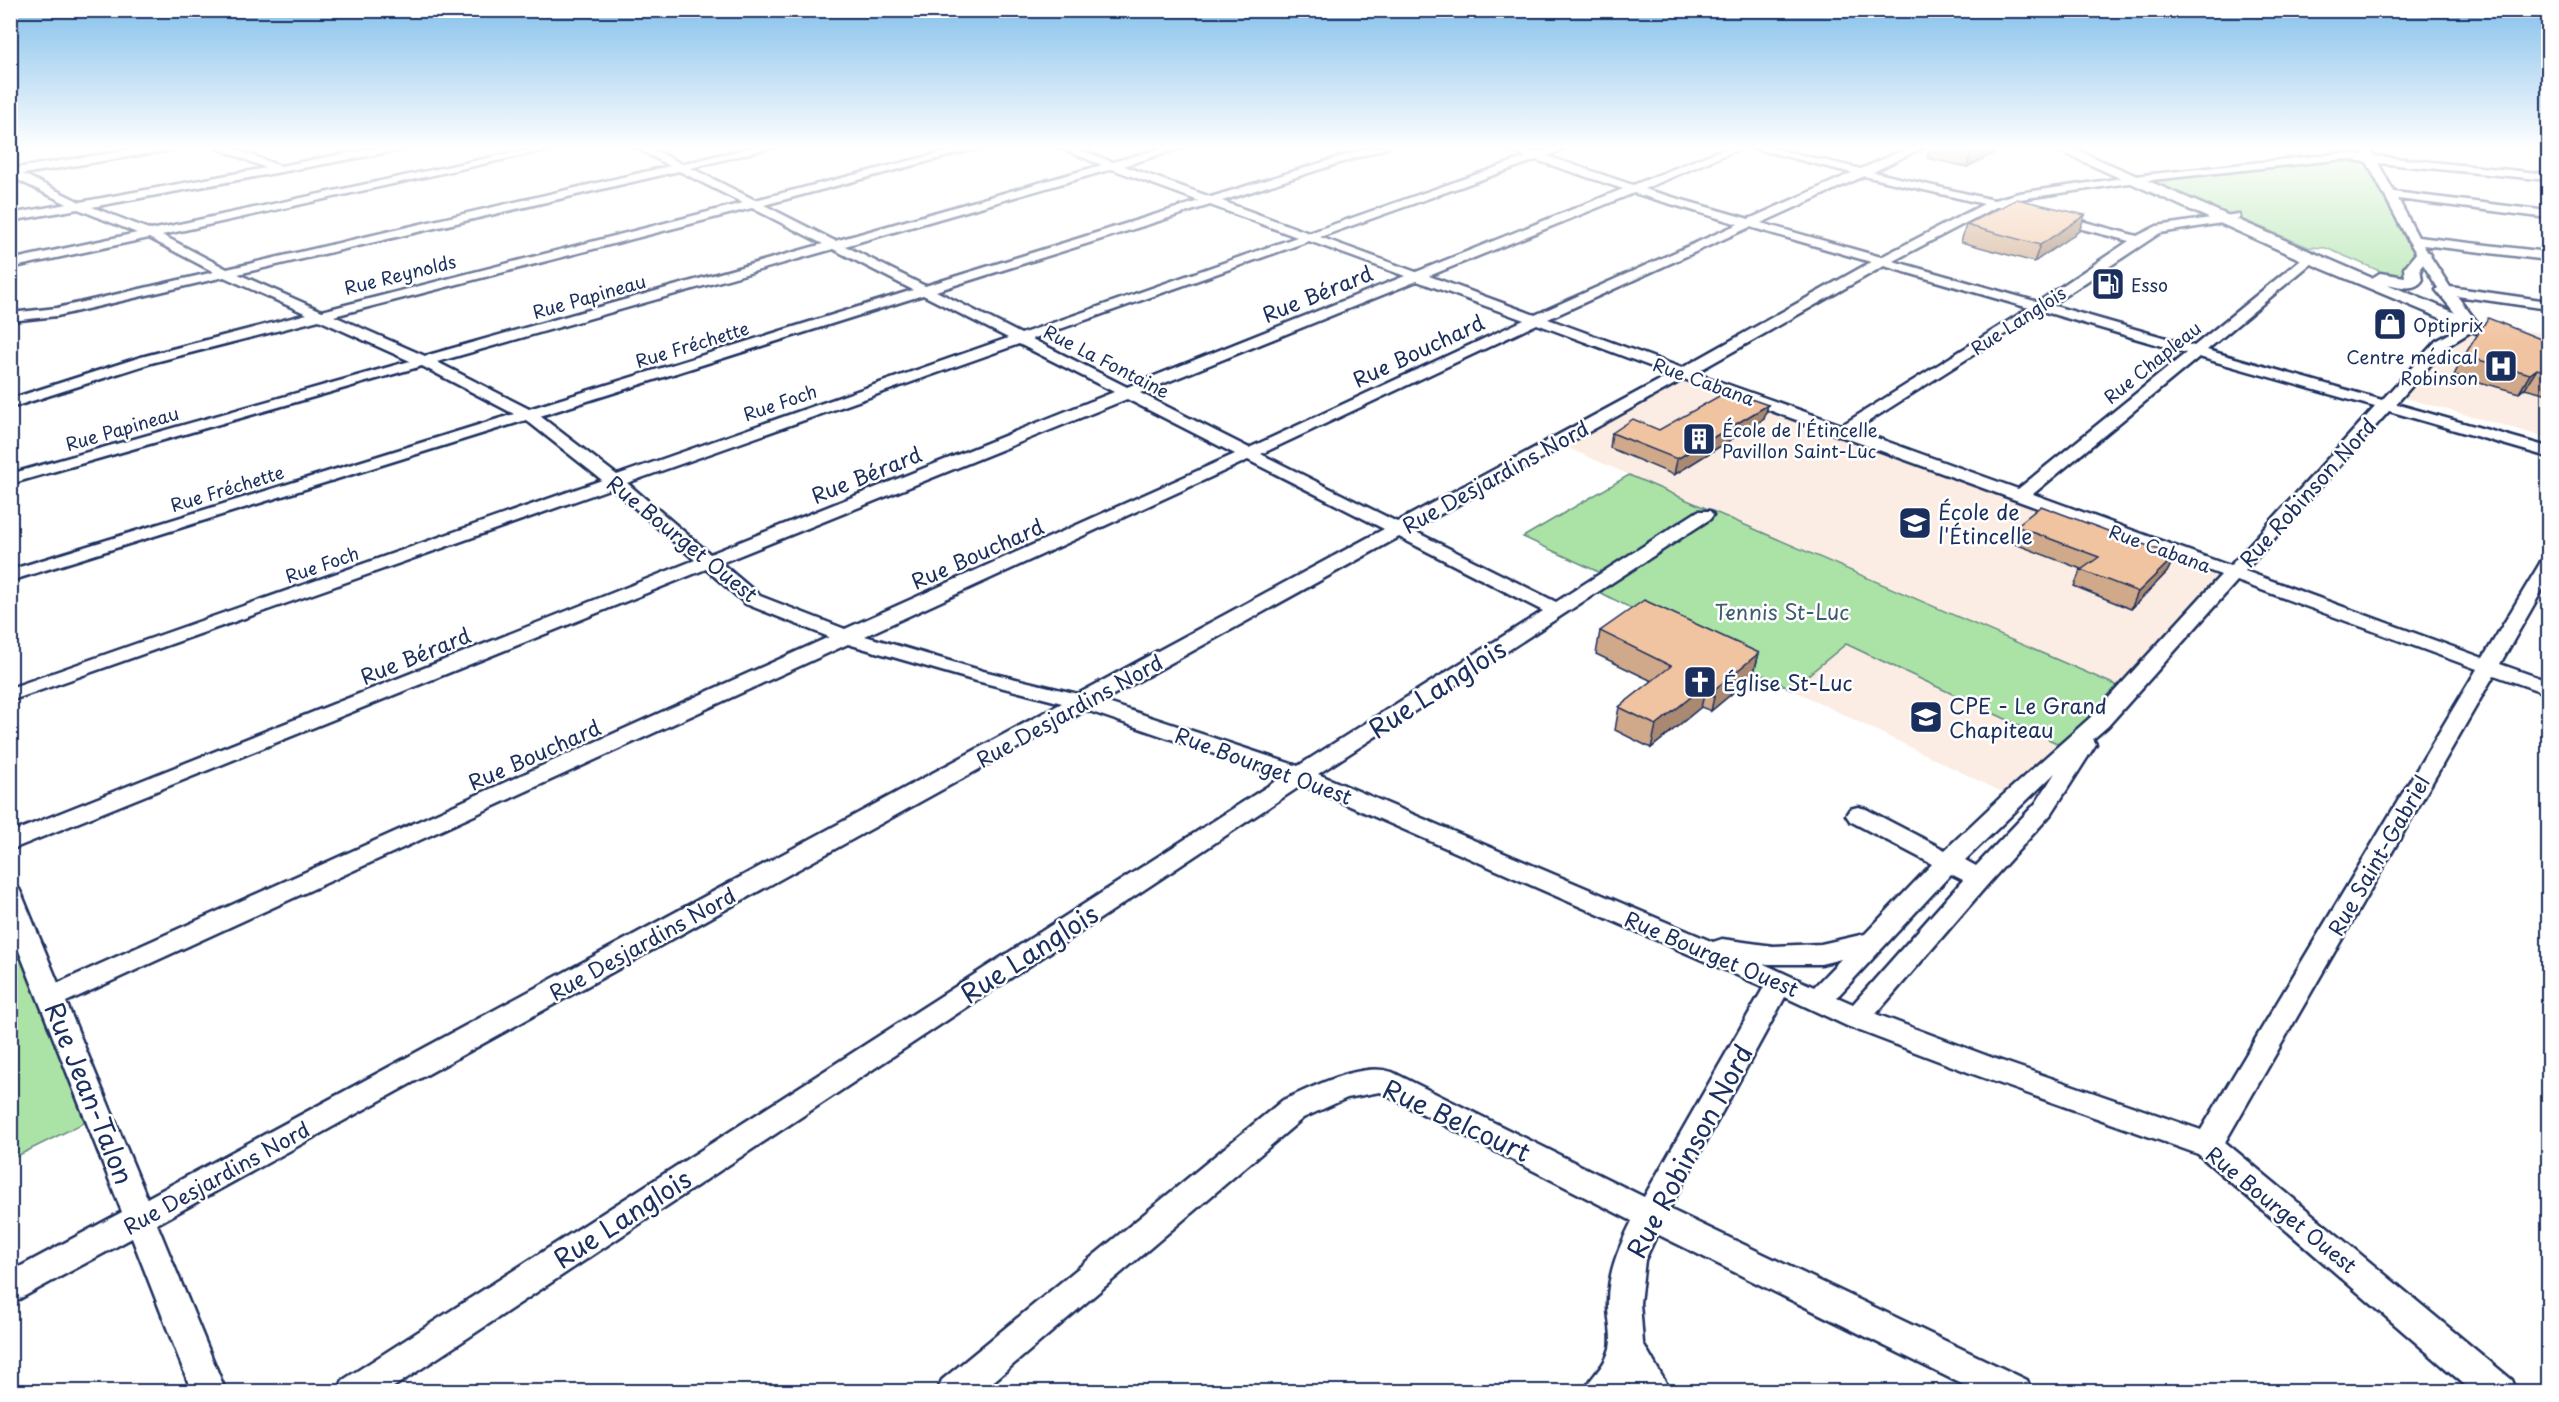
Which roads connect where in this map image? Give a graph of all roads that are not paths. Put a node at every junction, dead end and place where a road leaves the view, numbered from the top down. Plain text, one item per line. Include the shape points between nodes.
1 (37, 212) edge
2 (98, 212) edge
3 (256, 212) edge
4 (488, 212) edge
5 (721, 212) edge
6 (771, 212) edge
7 (950, 212) edge
8 (1179, 212) edge
9 (1241, 212) edge
10 (1377, 212) edge
11 (1575, 212) edge
12 (1710, 212) edge
13 (1755, 212) edge
14 (1775, 212) edge
15 (1977, 212) edge
16 (2215, 212) edge
17 (2399, 212) edge
18 (2039, 214) edge
19 (1767, 216) junction
20 (10, 218) edge
21 (2228, 218) junction
22 (1748, 224) junction
23 (153, 235) junction
24 (1307, 237) junction
25 (2139, 240) junction
26 (2414, 240) junction
27 (835, 245) junction
28 (1897, 254) junction
29 (2548, 256) edge
30 (2310, 258) junction
31 (1881, 262) junction
32 (2426, 262) junction
33 (10, 264) edge
34 (226, 273) junction
35 (1417, 277) junction
36 (2378, 278) junction
37 (926, 291) junction
38 (2052, 298) junction
39 (2548, 305) edge
40 (2039, 307) junction
41 (2455, 311) junction
42 (57, 312) junction
43 (317, 315) junction
44 (10, 317) edge
45 (1535, 320) junction
46 (10, 333) edge
47 (1018, 338) junction
48 (2442, 344) junction
49 (2201, 347) junction
50 (2548, 350) edge
51 (2548, 358) edge
52 (423, 361) junction
53 (1682, 374) junction
54 (1128, 393) junction
55 (2390, 400) junction
56 (10, 404) edge
57 (529, 415) junction
58 (1842, 432) junction
59 (2548, 438) edge
60 (2548, 452) edge
61 (1249, 454) junction
62 (10, 479) edge
63 (614, 481) junction
64 (2019, 496) junction
65 (1704, 515) dead end
66 (1398, 530) junction
67 (708, 562) junction
68 (2548, 565) edge
69 (2233, 575) junction
70 (10, 576) edge
71 (1557, 610) junction
72 (847, 636) junction
73 (2489, 667) junction
74 (2548, 688) edge
75 (10, 695) edge
76 (1083, 702) junction
77 (2100, 721) junction
78 (1300, 775) junction
79 (1858, 816) dead end
80 (10, 842) edge
81 (1948, 862) junction
82 (1979, 878) junction
83 (10, 895) edge
84 (1871, 942) junction
85 (1698, 946) junction
86 (1780, 982) junction
87 (52, 997) junction
88 (1819, 999) junction
89 (1857, 1018) junction
90 (2208, 1145) junction
91 (1650, 1215) junction
92 (141, 1218) junction
93 (10, 1289) edge
94 (1627, 1347) junction
95 (209, 1392) edge
96 (355, 1392) edge
97 (954, 1392) edge
98 (1601, 1392) edge
99 (1654, 1392) edge
100 (2015, 1392) edge
101 (2500, 1392) edge

1 - 20 street
2 - 23 street, Rue Bourget Ouest
3 - 23 street
4 - 34 street
5 - 43 street, Rue Reynolds
6 - 27 street, Rue La Fontaine
7 - 27 street, Rue Papineau
8 - 37 street, Rue Fréchette
9 - 24 street, Rue Cabana
10 - 24 street, Rue Foch
11 - 35 street, Rue Bérard
12 - 22 street
13 - 19 street
14 - 19 street, Rue Bouchard
15 - 28 street, Rue Desjardins Nord
16 - 21 main road
17 - 26 street
18 - 25 street
19 - 22 street, Rue Bouchard
19 - 28 street
21 - 25 street, Rue Langlois via 2157,230
21 - 30 main road
21 - 36 main road
22 - 31 street
22 - 45 street, Rue Bouchard
23 - 33 street
23 - 34 street, Rue Bourget Ouest
24 - 35 street, Rue Cabana
24 - 47 street, Rue Foch
25 - 38 street, Rue Langlois
26 - 29 street
26 - 32 street
27 - 37 street, Rue La Fontaine
27 - 52 street, Rue Papineau
28 - 31 street, Rue Desjardins Nord
28 - 38 street
30 - 41 main road
30 - 49 street, Rue Chapleau
31 - 40 street
31 - 53 street, Rue Desjardins Nord
32 - 36 main road via 2412,268 2414,281 2410,284
32 - 41 street via 2436,290
34 - 42 street
34 - 43 street, Rue Bourget Ouest
35 - 45 street, Rue Cabana
35 - 54 street, Rue Bérard
36 - 41 main road
37 - 47 street, Rue La Fontaine
37 - 57 street, Rue Fréchette
38 - 40 street, Rue Langlois
38 - 49 street
39 - 41 street
40 - 49 street
40 - 58 street, Rue Langlois
41 - 48 street, Rue Robinson Nord
41 - 48 street, Rue Robinson Nord
41 - 50 main road
41 - 51 main road
42 - 44 street
42 - 46 street
43 - 52 street, Rue Bourget Ouest
43 - 56 street, Rue Reynolds via 146,360
45 - 53 street, Rue Cabana
45 - 61 street, Rue Bouchard
47 - 54 street, Rue La Fontaine
47 - 63 street, Rue Foch
48 - 55 street, Rue Robinson Nord
49 - 55 street
49 - 64 street, Rue Chapleau
52 - 57 street, Rue Bourget Ouest
52 - 62 street, Rue Papineau
53 - 58 street, Rue Cabana
53 - 66 street, Rue Desjardins Nord
54 - 61 street, Rue La Fontaine
54 - 67 street, Rue Bérard
55 - 59 street
55 - 60 street
55 - 69 street, Rue Robinson Nord
57 - 63 street, Rue Bourget Ouest
57 - 70 street, Rue Fréchette
58 - 64 street, Rue Cabana
61 - 66 street, Rue La Fontaine
61 - 72 street, Rue Bouchard
63 - 67 street, Rue Bourget Ouest
63 - 75 street, Rue Foch
64 - 69 street, Rue Cabana
65 - 71 street, Rue Langlois
66 - 71 street, Rue La Fontaine
66 - 76 street, Rue Desjardins Nord
67 - 72 street, Rue Bourget Ouest via 753,600
67 - 80 street, Rue Bérard
68 - 73 street, Rue Saint-Gabriel
69 - 73 street, Rue Cabana
69 - 77 street, Rue Robinson Nord
71 - 78 street, Rue Langlois
72 - 76 street, Rue Bourget Ouest
72 - 87 street, Rue Bouchard
73 - 74 street, Rue Cabana
73 - 90 street, Rue Saint-Gabriel
76 - 78 street, Rue Bourget Ouest
76 - 92 street, Rue Desjardins Nord
77 - 81 street, Rue Robinson Nord
77 - 82 street, Rue Robinson Nord via 2044,808
78 - 85 street, Rue Bourget Ouest
78 - 96 street, Rue Langlois
79 - 81 street
81 - 82 street
81 - 84 street, Rue Robinson Nord
82 - 89 street, Rue Robinson Nord
83 - 87 street, Rue Jean-Talon
84 - 85 street via 1821,954 1773,956
84 - 88 street, Rue Robinson Nord
85 - 86 street, Rue Bourget Ouest
86 - 88 street, Rue Bourget Ouest
86 - 91 street, Rue Robinson Nord
87 - 92 street, Rue Jean-Talon
88 - 89 street, Rue Bourget Ouest
89 - 90 street, Rue Bourget Ouest
90 - 101 street, Rue Bourget Ouest
91 - 94 street, Rue Robinson Nord via 1629,1260 1624,1303
91 - 97 street, Rue Belcourt via 1382,1080 1344,1087 1293,1108
91 - 100 street, Rue Belcourt
92 - 93 street, Rue Desjardins Nord
92 - 95 street, Rue Jean-Talon
94 - 98 street via 1612,1384
94 - 99 street, Rue Robinson Nord

